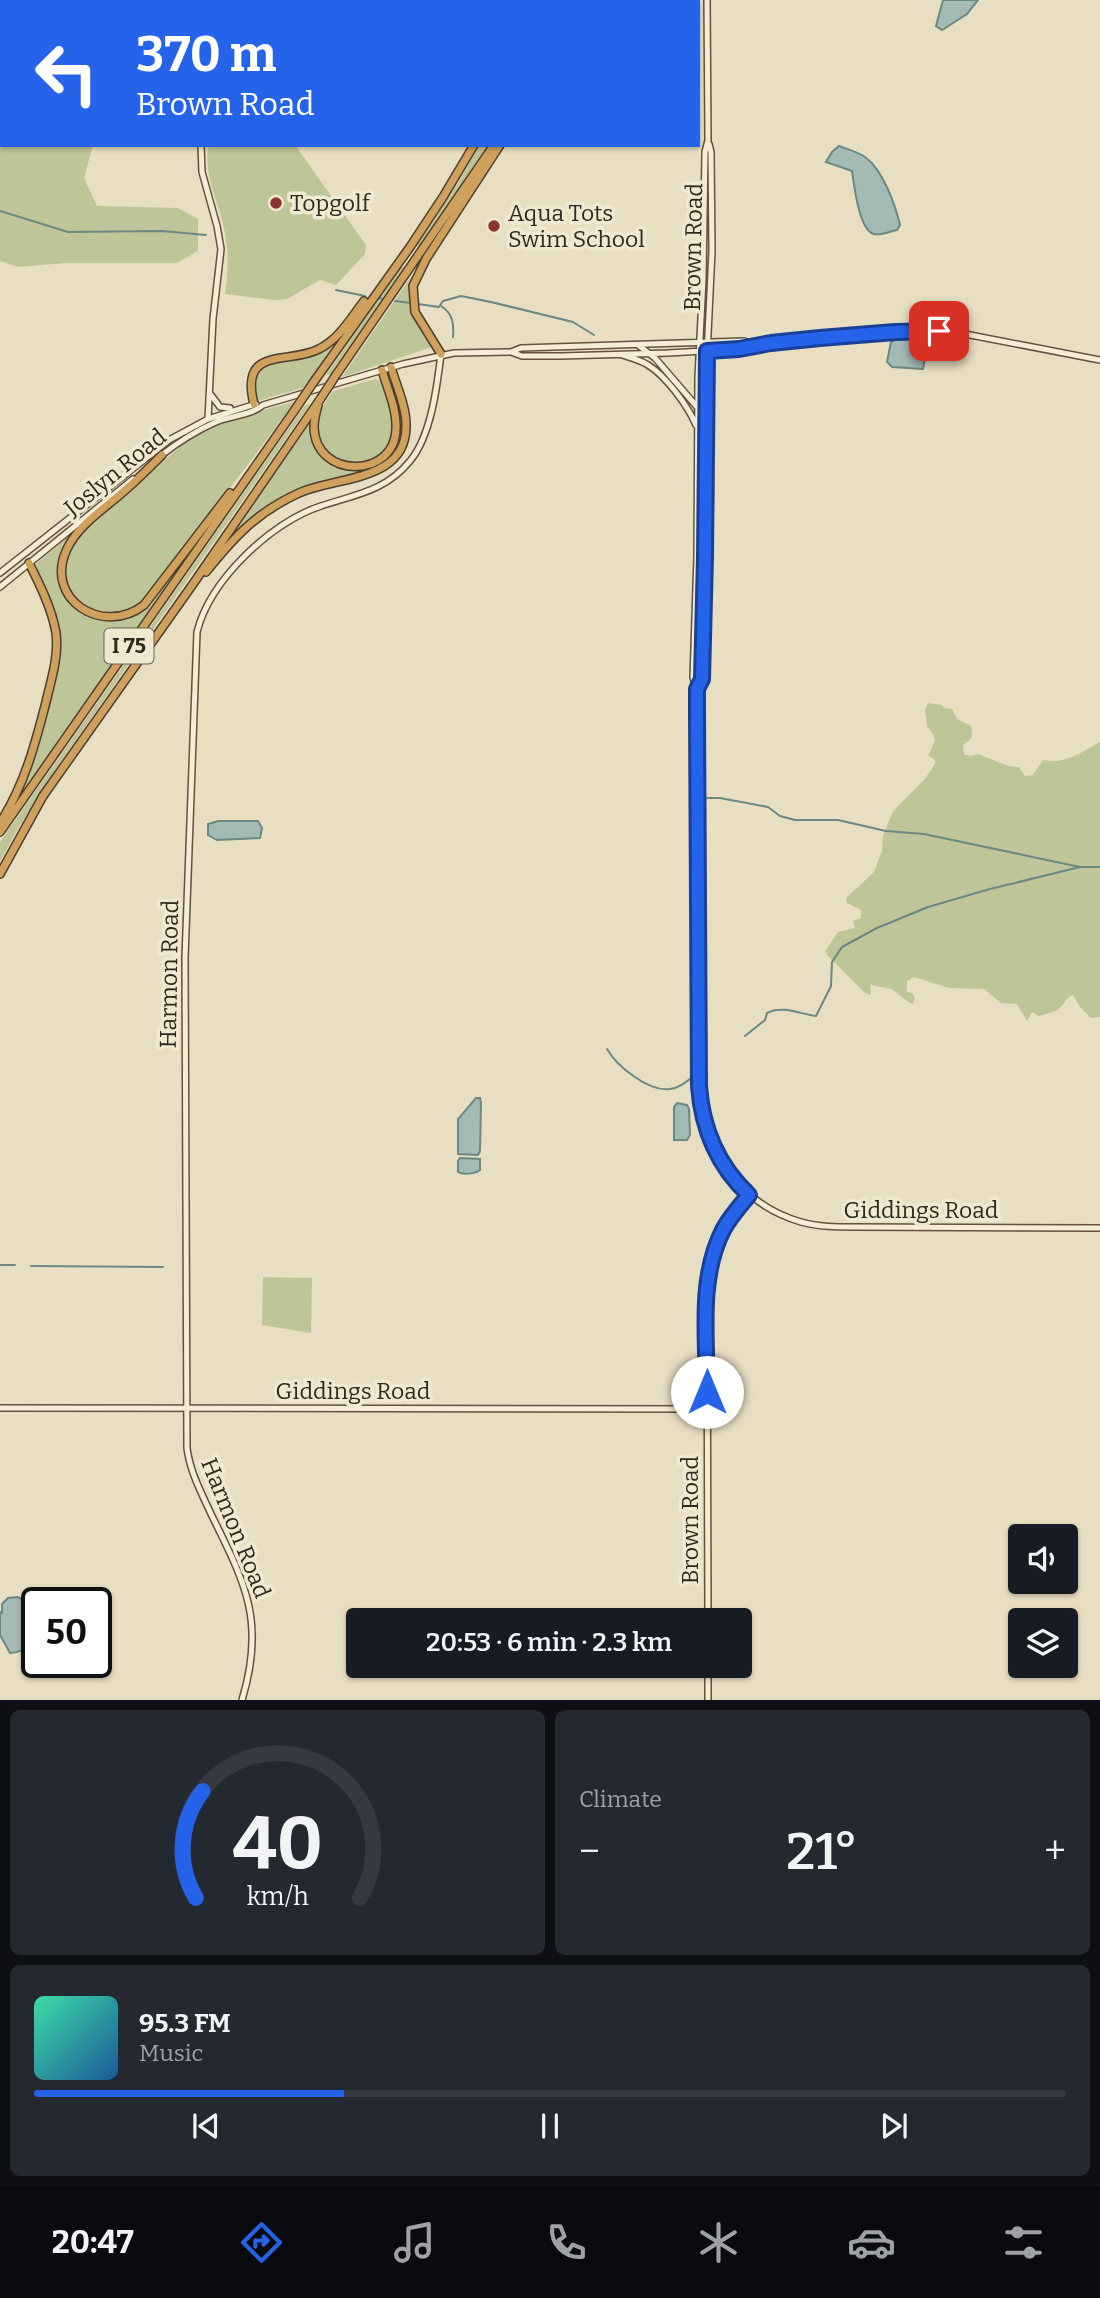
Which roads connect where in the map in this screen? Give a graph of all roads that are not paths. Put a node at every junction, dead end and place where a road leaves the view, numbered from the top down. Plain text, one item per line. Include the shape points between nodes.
1 (707, 0) edge
2 (708, 141) junction
3 (201, 147) edge
4 (473, 147) edge
5 (493, 147) edge
6 (499, 147) edge
7 (704, 185) junction
8 (704, 234) junction
9 (712, 234) junction
10 (423, 257) junction
11 (380, 286) junction
12 (710, 300) junction
13 (708, 341) junction
14 (699, 342) junction
15 (635, 344) junction
16 (758, 345) junction
17 (699, 351) junction
18 (707, 351) junction
19 (511, 352) junction
20 (650, 353) junction
21 (441, 354) junction
22 (619, 354) junction
23 (1100, 360) edge
24 (391, 367) junction
25 (382, 370) junction
26 (210, 393) junction
27 (319, 400) junction
28 (263, 404) junction
29 (250, 405) junction
30 (698, 408) junction
31 (207, 422) junction
32 (706, 424) junction
33 (698, 434) junction
34 (162, 455) junction
35 (257, 460) junction
36 (698, 525) junction
37 (29, 550) junction
38 (29, 563) junction
39 (0, 573) edge
40 (705, 579) junction
41 (193, 584) junction
42 (0, 587) edge
43 (694, 662) junction
44 (702, 664) junction
45 (697, 689) junction
46 (0, 823) edge
47 (0, 832) edge
48 (0, 874) edge
49 (749, 1195) junction
50 (1100, 1228) edge
51 (0, 1408) edge
52 (187, 1409) junction
53 (707, 1409) junction
54 (708, 1608) edge
55 (708, 1678) edge
56 (242, 1699) edge
57 (708, 1699) edge

1 - 2 main road, Brown Road
2 - 7 main road, Brown Road
2 - 9 main road, Brown Road
3 - 26 main road via 202,172 220,244
4 - 11 highway, I 75
5 - 10 highway, I 75
6 - 10 highway
7 - 8 main road, Brown Road
7 - 9 main road
8 - 9 main road
8 - 12 main road via 709,242
8 - 14 main road, Brown Road
9 - 12 main road, Brown Road
10 - 21 highway via 412,293 415,312
10 - 27 highway, I 75, bridge
11 - 29 highway via 322,348 272,358 260,365 251,383
11 - 35 highway, I 75, bridge
12 - 13 main road, Brown Road
13 - 14 main road, Joslyn Road
13 - 16 main road, Joslyn Road
13 - 18 main road, Brown Road
14 - 15 main road, Joslyn Road
14 - 17 main road, Brown Road
15 - 19 main road, Joslyn Road
15 - 20 main road
16 - 18 main road, Joslyn Road
16 - 23 main road, Joslyn Road via 930,330
17 - 18 main road, Joslyn Road
17 - 20 main road, Joslyn Road
17 - 30 main road, Brown Road
18 - 32 main road, Brown Road
19 - 21 main road, Joslyn Road
19 - 22 main road, Joslyn Road via 522,356
20 - 22 main road, Joslyn Road
20 - 30 main road
21 - 24 main road, Joslyn Road
21 - 52 main road, Harmon Road via 424,435 402,471 379,488 302,513 265,536 211,597 197,632 185,958
22 - 33 main road via 658,374 686,407
24 - 25 main road, Joslyn Road
24 - 41 highway via 406,424 403,444 391,463 302,492 265,511
25 - 27 highway via 396,428 395,439 376,462 352,467 339,464 320,449 315,433
25 - 28 main road, Joslyn Road
26 - 29 main road via 225,409
26 - 31 main road
27 - 41 highway, I 75
28 - 29 main road, Joslyn Road
28 - 31 main road, Joslyn Road
29 - 31 main road, Joslyn Road
30 - 32 main road
30 - 33 main road, Brown Road
31 - 34 main road, Joslyn Road
31 - 37 main road, Joslyn Road via 169,440
32 - 40 main road, Brown Road
33 - 36 main road, Brown Road
34 - 35 highway via 84,526 67,549 62,569 65,587 88,613 121,617 144,605
34 - 38 main road, Joslyn Road
35 - 47 highway, I 75
36 - 40 main road
36 - 43 main road, Brown Road
37 - 38 main road
37 - 39 main road, Joslyn Road
38 - 42 main road, Joslyn Road
38 - 46 highway via 52,619 57,654 31,758
40 - 44 main road, Brown Road
41 - 48 highway, I 75 via 43,796
43 - 44 main road
43 - 45 main road, Brown Road
44 - 45 main road, Brown Road
45 - 49 main road, Brown Road via 700,1100 716,1153
49 - 50 main road, Giddings Road via 788,1217 828,1227
49 - 53 main road, Brown Road via 723,1230 709,1269
51 - 52 main road, Giddings Road
52 - 53 main road, Giddings Road
52 - 56 main road, Harmon Road via 191,1470 239,1569 252,1616 251,1661
53 - 54 main road, Brown Road
55 - 57 main road

